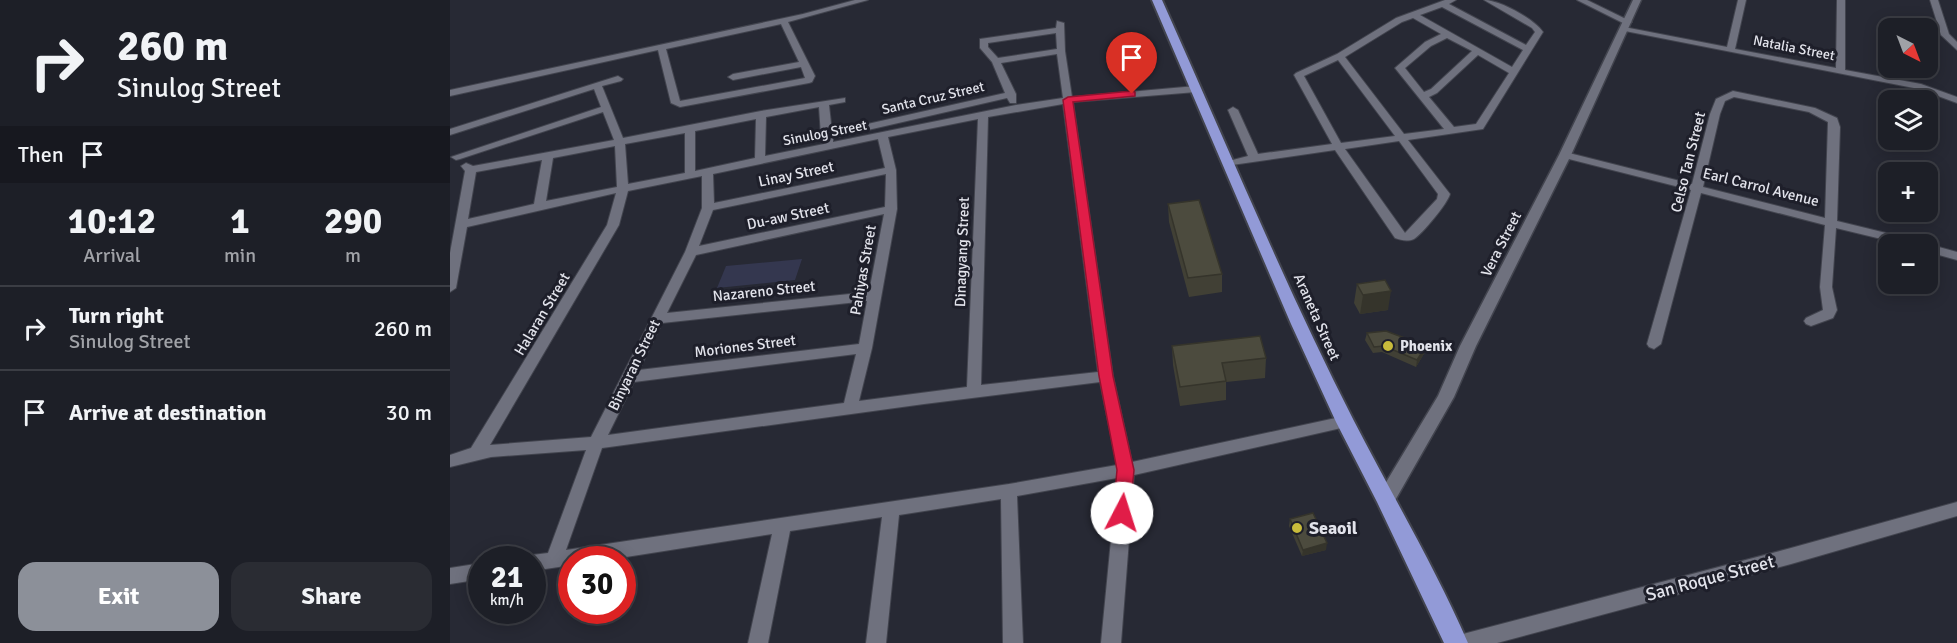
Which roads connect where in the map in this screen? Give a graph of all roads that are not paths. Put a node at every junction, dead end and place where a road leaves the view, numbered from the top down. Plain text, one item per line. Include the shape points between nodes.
1 (864, 0) edge
2 (1157, 0) edge
3 (1452, 0) edge
4 (1488, 0) edge
5 (1581, 0) edge
6 (1637, 0) edge
7 (1742, 0) edge
8 (1841, 0) edge
9 (1934, 0) edge
10 (1441, 3) junction
11 (1414, 15) junction
12 (783, 20) junction
13 (1626, 26) junction
14 (1446, 34) junction
15 (661, 46) junction
16 (1957, 47) edge
17 (1731, 49) junction
18 (1529, 50) junction
19 (1061, 51) junction
20 (1476, 52) junction
21 (1340, 56) junction
22 (996, 61) junction
23 (804, 64) junction
24 (1840, 71) junction
25 (1514, 72) junction
26 (733, 77) dead end
27 (618, 79) dead end
28 (597, 85) junction
29 (1196, 89) junction
30 (450, 93) edge
31 (1011, 94) junction
32 (1423, 96) junction
33 (842, 100) dead end
34 (1068, 100) junction
35 (1957, 100) edge
36 (824, 104) junction
37 (607, 108) junction
38 (1016, 108) junction
39 (1233, 110) dead end
40 (761, 114) junction
41 (983, 115) junction
42 (690, 127) junction
43 (450, 132) edge
44 (1452, 132) junction
45 (883, 137) junction
46 (1403, 138) junction
47 (828, 141) junction
48 (620, 142) junction
49 (1338, 146) junction
50 (453, 154) edge
51 (548, 154) junction
52 (1565, 155) junction
53 (1254, 158) junction
54 (760, 161) junction
55 (1229, 164) junction
56 (471, 170) junction
57 (891, 170) junction
58 (707, 171) junction
59 (690, 174) junction
60 (1697, 188) junction
61 (623, 190) junction
62 (539, 206) junction
63 (708, 208) junction
64 (891, 209) junction
65 (1831, 222) junction
66 (463, 224) junction
67 (1878, 234) edge
68 (1938, 251) edge
69 (691, 252) junction
70 (1957, 256) edge
71 (450, 288) edge
72 (875, 296) junction
73 (657, 319) junction
74 (1811, 321) dead end
75 (1654, 344) dead end
76 (866, 348) junction
77 (1106, 376) junction
78 (628, 377) junction
79 (975, 390) junction
80 (850, 407) junction
81 (1344, 422) junction
82 (596, 443) junction
83 (478, 451) junction
84 (450, 460) edge
85 (1126, 470) junction
86 (1009, 491) junction
87 (1386, 499) junction
88 (891, 509) junction
89 (1957, 509) edge
90 (783, 524) junction
91 (554, 560) junction
92 (546, 561) edge
93 (468, 573) edge
94 (450, 576) edge
95 (758, 643) edge
96 (876, 643) edge
97 (1013, 643) edge
98 (1111, 643) edge
99 (1456, 643) edge
100 (1463, 643) edge

1 - 12 street
2 - 29 highway, Araneta Street
3 - 10 street
4 - 18 street via 1539,29
5 - 13 street, Natalia Street
6 - 13 street, Vera Street
7 - 17 street
8 - 24 street
9 - 16 street via 1945,35
10 - 11 street
10 - 18 street
11 - 14 street
11 - 21 street via 1386,27
12 - 15 street
12 - 23 street
13 - 17 street, Natalia Street
13 - 52 street, Vera Street
14 - 20 street
14 - 32 street via 1400,68
15 - 23 street via 676,103 680,104 808,80
15 - 30 street
17 - 24 street, Natalia Street
18 - 25 street
19 - 22 street
19 - 22 street via 1060,27 983,41
19 - 34 street
20 - 25 street
20 - 32 street via 1434,91
21 - 46 street
21 - 49 street via 1298,77
22 - 31 street
23 - 26 street
24 - 35 street, Natalia Street via 1921,87
25 - 44 street via 1482,125
27 - 28 street
28 - 37 street, Halaran Street
28 - 43 street
29 - 34 street, Sinulog Street
29 - 55 highway, Araneta Street
31 - 38 street
31 - 47 street, Santa Cruz Street
32 - 44 street
33 - 36 street
34 - 38 street, Sinulog Street
34 - 77 street
36 - 40 street
36 - 47 street
37 - 48 street, Halaran Street
37 - 50 street
38 - 41 street, Sinulog Street
39 - 53 street
40 - 42 street
40 - 54 street
41 - 45 street, Sinulog Street
41 - 79 street, Dinagyang Street
42 - 48 street
42 - 59 street
44 - 46 street
45 - 47 street, Sinulog Street
45 - 57 street, Pahiyas Street
46 - 49 street
46 - 49 street via 1444,197 1410,236 1404,237
47 - 54 street, Sinulog Street
48 - 51 street
48 - 61 street, Halaran Street
49 - 53 street
50 - 56 street
51 - 56 street
51 - 62 street
52 - 60 street, Earl Carrol Avenue
52 - 87 street, Vera Street via 1446,397
53 - 55 street
54 - 58 street, Sinulog Street
55 - 81 highway, Araneta Street
56 - 66 street
57 - 63 street, Linay Street
57 - 64 street, Pahiyas Street
58 - 59 street, Sinulog Street
58 - 63 street, Binyaran Street
59 - 61 street, Sinulog Street
60 - 65 street, Earl Carrol Avenue
60 - 65 street, Celso Tan Street via 1714,114 1725,96 1733,94 1812,110 1833,120 1835,127
60 - 75 street, Celso Tan Street
61 - 62 street, Sinulog Street
61 - 83 street, Halaran Street via 604,243
62 - 66 street, Sinulog Street
63 - 69 street, Binyaran Street
64 - 69 street, Du-aw Street
64 - 72 street, Pahiyas Street
65 - 67 street, Earl Carrol Avenue
65 - 74 street, Celso Tan Street via 1826,287 1830,310 1828,315
66 - 71 street
68 - 70 street
69 - 73 street, Binyaran Street
72 - 73 street, Nazareno Street
72 - 76 street, Pahiyas Street
73 - 78 street, Binyaran Street
76 - 78 street, Moriones Street
76 - 80 street, Pahiyas Street
77 - 79 street
77 - 85 street
78 - 82 street, Binyaran Street
79 - 80 street
80 - 82 street
81 - 85 street
81 - 87 highway, Araneta Street
82 - 83 street
82 - 91 street, Binyaran Street
83 - 84 street
85 - 86 street
85 - 98 street
86 - 88 street
86 - 97 street
87 - 99 highway, Araneta Street
88 - 90 street
88 - 96 street
89 - 100 street, San Roque Street
90 - 91 street
90 - 95 street
91 - 92 street
93 - 94 street

